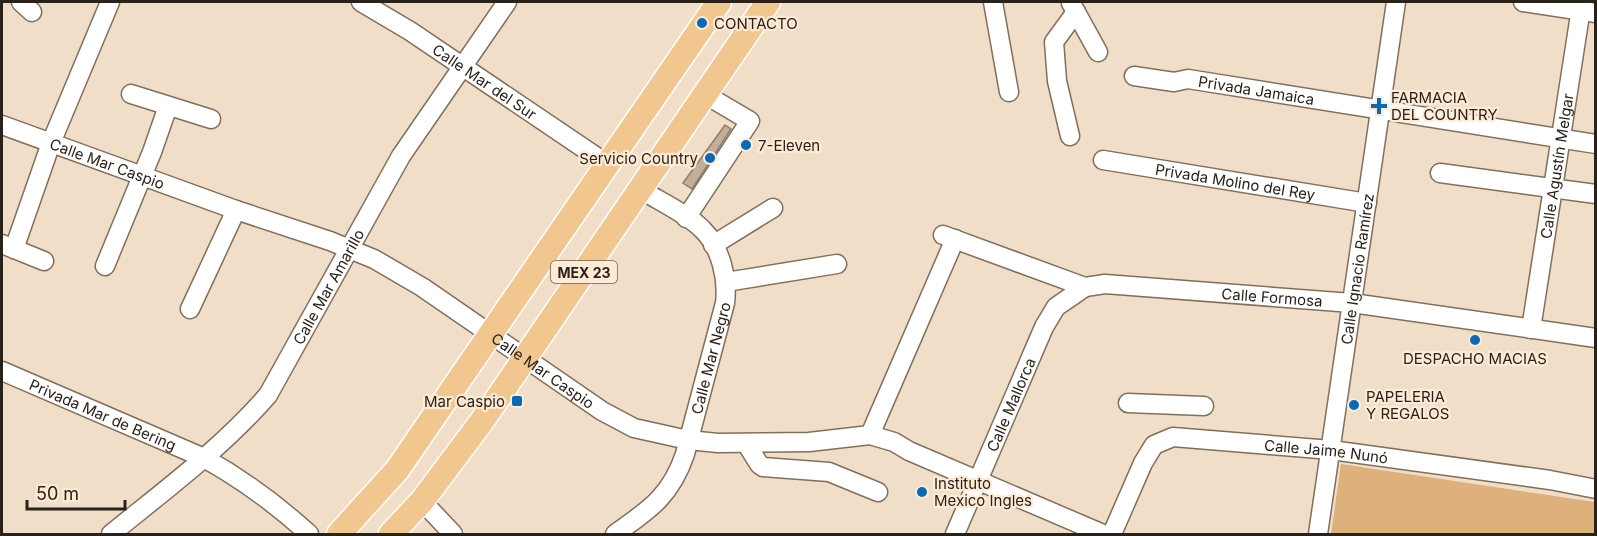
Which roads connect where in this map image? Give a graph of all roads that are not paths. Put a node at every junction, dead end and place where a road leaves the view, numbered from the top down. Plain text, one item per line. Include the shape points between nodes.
1 (110, 2) edge
2 (361, 2) edge
3 (507, 2) edge
4 (719, 2) edge
5 (768, 2) edge
6 (993, 2) edge
7 (1396, 2) edge
8 (1523, 2) edge
9 (1073, 7) edge
10 (1586, 8) edge
11 (1098, 52) dead end
12 (464, 66) junction
13 (1134, 76) dead end
14 (1009, 92) dead end
15 (130, 94) dead end
16 (706, 95) junction
17 (168, 106) junction
18 (1380, 110) junction
19 (211, 118) dead end
20 (2, 125) edge
21 (1070, 136) dead end
22 (1561, 139) junction
23 (51, 143) junction
24 (1596, 144) edge
25 (1103, 160) dead end
26 (607, 164) junction
27 (1440, 173) dead end
28 (142, 175) junction
29 (1554, 188) junction
30 (640, 189) junction
31 (1596, 194) edge
32 (1367, 203) junction
33 (773, 208) dead end
34 (236, 210) junction
35 (686, 218) junction
36 (714, 245) junction
37 (8, 246) edge
38 (348, 248) junction
39 (44, 261) dead end
40 (837, 264) dead end
41 (105, 266) dead end
42 (726, 282) junction
43 (1084, 286) junction
44 (1352, 303) junction
45 (190, 309) dead end
46 (1531, 329) junction
47 (491, 334) junction
48 (1596, 338) edge
49 (525, 359) junction
50 (2, 370) edge
51 (1128, 403) dead end
52 (1173, 405) junction
53 (1204, 406) dead end
54 (870, 435) junction
55 (688, 440) junction
56 (1166, 440) junction
57 (746, 443) junction
58 (1331, 450) junction
59 (204, 458) junction
60 (977, 481) junction
61 (1596, 489) edge
62 (878, 492) dead end
63 (422, 501) junction
64 (111, 534) edge
65 (309, 534) edge
66 (339, 534) edge
67 (391, 534) edge
68 (453, 534) edge
69 (615, 534) edge
70 (955, 534) edge
71 (1103, 534) edge
72 (1112, 534) edge
73 (1318, 534) edge

1 - 23 street
2 - 12 street, Calle Mar del Sur
3 - 12 street, Calle Mar Amarillo
4 - 26 main road, MEX 23
5 - 16 main road, MEX 23
6 - 14 street
7 - 18 street, Calle Ignacio Ramírez
8 - 10 street
9 - 11 street
9 - 21 street via 1054,42 1057,81
10 - 22 street, Calle Agustín Melgar
12 - 26 street, Calle Mar del Sur
12 - 38 street, Calle Mar Amarillo via 401,156
13 - 18 street, Privada Jamaica via 1174,82 1188,79
15 - 17 street
16 - 30 main road, MEX 23
16 - 35 street via 750,121
17 - 19 street
17 - 28 street
18 - 22 street, Privada Jamaica
18 - 32 street, Calle Ignacio Ramírez
20 - 23 street, Calle Mar Caspio
22 - 24 street, Privada Jamaica
22 - 29 street, Calle Agustín Melgar
23 - 28 street, Calle Mar Caspio
23 - 37 street
25 - 32 street, Privada Molino del Rey
26 - 47 main road, MEX 23
27 - 29 street
28 - 34 street, Calle Mar Caspio
28 - 41 street
29 - 31 street
29 - 46 street, Calle Agustín Melgar
30 - 35 street, Calle Mar Negro
30 - 49 main road, MEX 23
32 - 44 street, Calle Ignacio Ramírez
33 - 36 street
34 - 38 street, Calle Mar Caspio
34 - 45 street
35 - 36 street, Calle Mar Negro via 703,230
36 - 42 street, Calle Mar Negro
37 - 39 street
38 - 47 street, Calle Mar Caspio via 422,287
38 - 59 street, Calle Mar Amarillo via 268,395
40 - 42 street
42 - 55 street, Calle Mar Negro via 725,303
43 - 44 street, Calle Formosa via 1105,284
43 - 54 street, Calle Formosa via 949,237
43 - 60 street, Calle Mallorca via 1056,307 1044,327
44 - 46 street, Calle Formosa
44 - 58 street, Calle Ignacio Ramírez
46 - 48 street, Calle Formosa
47 - 49 street, Calle Mar Caspio
47 - 66 main road, MEX 23 via 397,471
49 - 55 street, Calle Mar Caspio via 634,428
49 - 63 main road, MEX 23
50 - 59 street, Privada Mar de Bering
51 - 52 street
52 - 53 street
52 - 56 street
54 - 57 street, Calle Mar Caspio via 809,442
54 - 60 street, Calle Mar Caspio via 894,442
55 - 57 street, Calle Mar Caspio
55 - 69 street, Calle Mar Negro via 678,475 663,495
56 - 58 street, Calle Jaime Nunó via 1173,436 1192,437
56 - 72 street via 1155,445 1143,463
57 - 62 street via 763,467 829,472
58 - 61 street, Calle Jaime Nunó
58 - 73 street, Calle Ignacio Ramírez
59 - 64 street, Calle Mar Amarillo
59 - 65 street, Privada Mar de Bering via 234,475
60 - 70 street, Calle Mallorca
60 - 71 street, Calle Mar Caspio
63 - 67 main road, MEX 23
63 - 68 street

